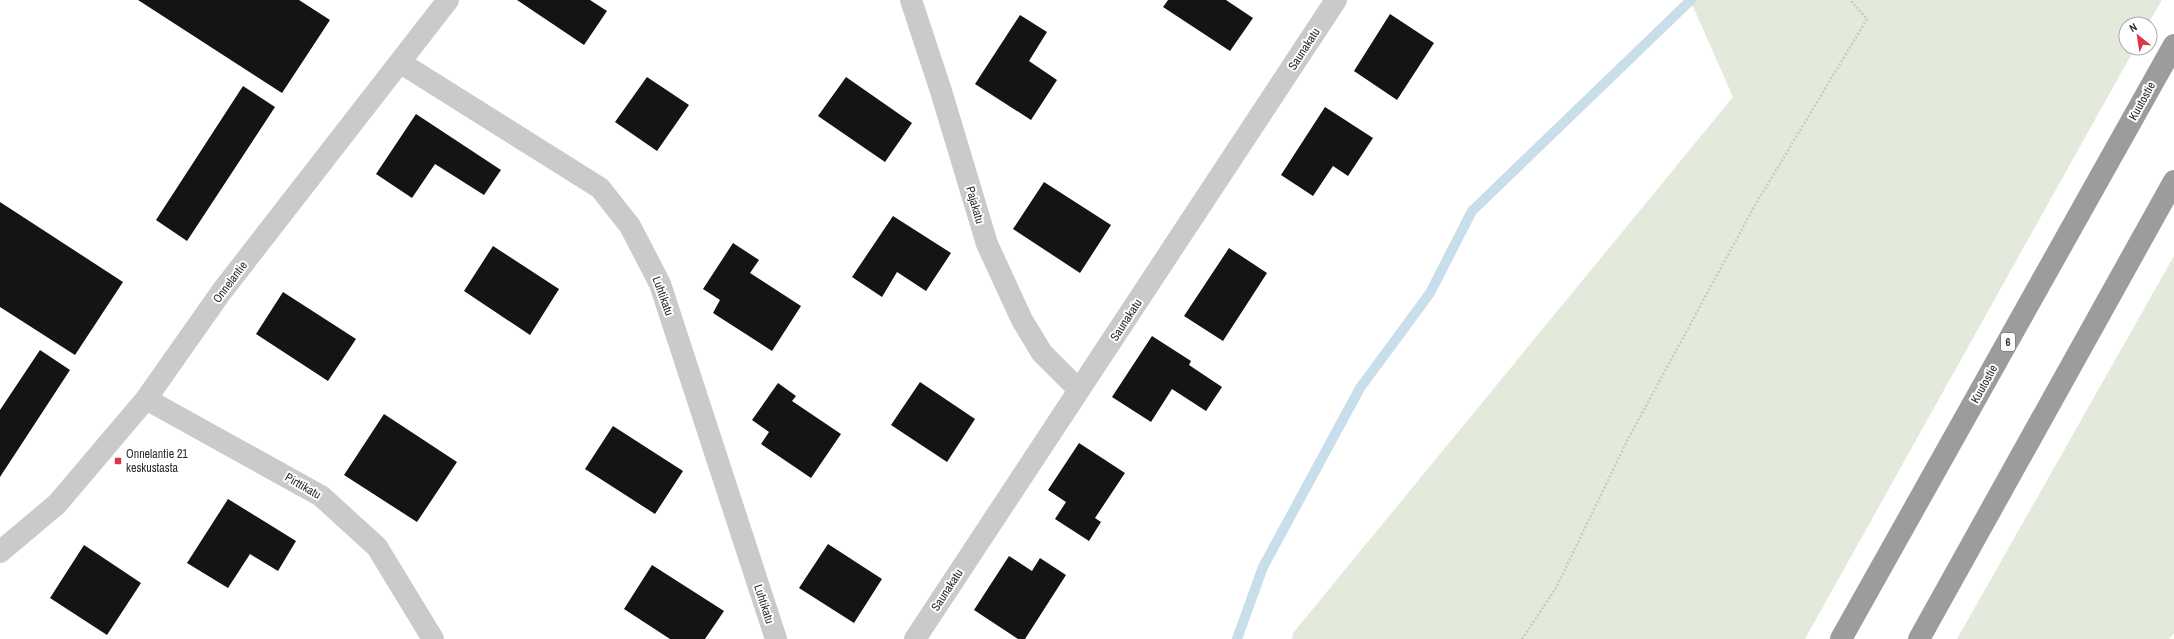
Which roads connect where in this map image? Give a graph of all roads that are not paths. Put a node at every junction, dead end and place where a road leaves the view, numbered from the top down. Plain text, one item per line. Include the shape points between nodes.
1 (448, 0) edge
2 (911, 0) edge
3 (1336, 0) edge
4 (2174, 44) edge
5 (401, 63) junction
6 (2174, 181) edge
7 (1079, 390) junction
8 (146, 399) junction
9 (0, 552) edge
10 (433, 639) edge
11 (776, 639) edge
12 (915, 639) edge
13 (1841, 639) edge
14 (1919, 639) edge

1 - 5 street, Onnelantie
2 - 7 street, Pajakatu via 987,244 1022,320 1042,353
3 - 7 street, Saunakatu
4 - 13 highway, Kuutostie / 6
5 - 8 street, Onnelantie via 222,291
5 - 11 street, Luhtikatu via 600,188 630,226 660,284
6 - 14 highway
7 - 12 street, Saunakatu
8 - 9 street, Onnelantie via 57,504
8 - 10 street, Pirttikatu via 321,496 377,547

